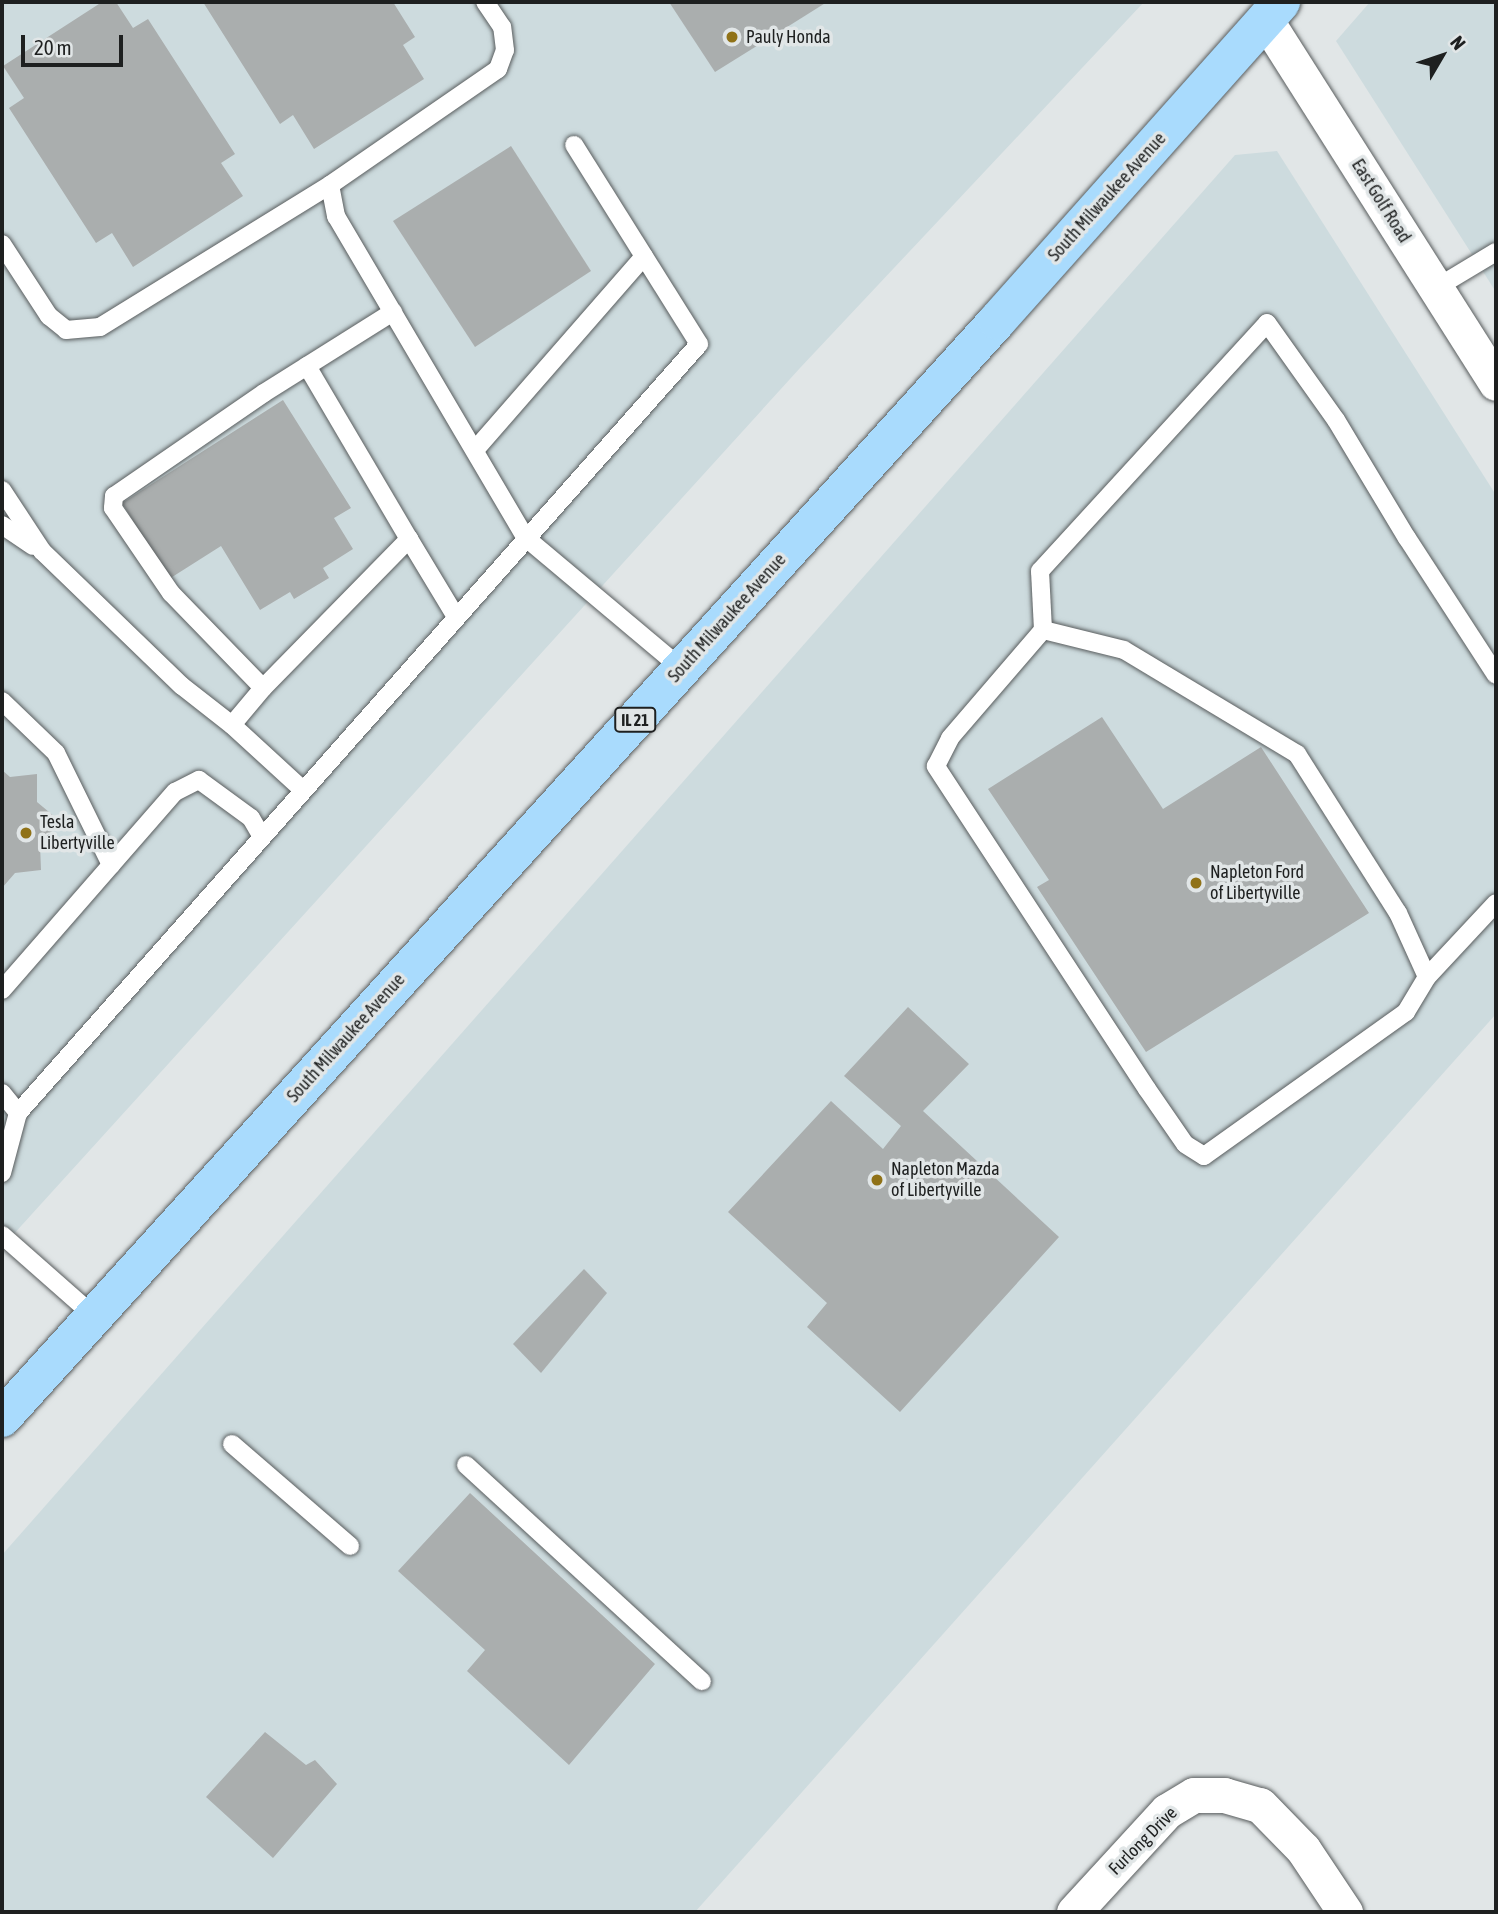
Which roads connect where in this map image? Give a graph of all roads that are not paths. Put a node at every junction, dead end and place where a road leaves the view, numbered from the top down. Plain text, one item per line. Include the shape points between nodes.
1 (485, 2) edge
2 (1273, 10) edge
3 (574, 145) dead end
4 (330, 185) junction
5 (2, 244) edge
6 (1496, 252) edge
7 (644, 257) junction
8 (1436, 288) junction
9 (393, 312) junction
10 (306, 366) junction
11 (1496, 383) edge
12 (475, 450) junction
13 (2, 490) edge
14 (2, 525) edge
15 (526, 538) junction
16 (409, 539) junction
17 (42, 551) junction
18 (456, 617) junction
19 (1043, 630) junction
20 (681, 668) junction
21 (1496, 675) edge
22 (263, 688) junction
23 (2, 701) edge
24 (232, 725) junction
25 (303, 790) junction
26 (262, 837) junction
27 (111, 865) junction
28 (1496, 903) edge
29 (1427, 977) junction
30 (2, 990) edge
31 (2, 1093) edge
32 (18, 1113) junction
33 (2, 1173) edge
34 (2, 1235) edge
35 (94, 1316) junction
36 (2, 1418) edge
37 (232, 1444) dead end
38 (466, 1465) dead end
39 (349, 1546) dead end
40 (702, 1681) dead end
41 (1074, 1912) edge
42 (1345, 1912) edge

1 - 4 lane via 502,27 505,50 498,69
2 - 8 street, East Golf Road
2 - 20 main road, South Milwaukee Avenue / IL 21
3 - 7 lane
4 - 5 lane via 100,327 66,330 48,316
4 - 9 lane via 336,216
6 - 8 lane
7 - 12 lane
7 - 15 lane via 699,344
8 - 11 street, East Golf Road
9 - 10 lane
9 - 12 lane
10 - 16 lane
10 - 22 lane via 114,496 113,508 171,593
12 - 15 lane
13 - 17 lane
14 - 17 lane
15 - 18 lane
15 - 20 lane
16 - 18 lane
16 - 22 lane
17 - 24 lane via 182,686
18 - 25 lane
19 - 21 lane via 1041,571 1267,323 1336,420
19 - 29 lane via 1124,650 1297,754 1398,913
19 - 29 lane via 950,738 936,766 1185,1144 1204,1156 1406,1012
20 - 35 main road, South Milwaukee Avenue / IL 21
22 - 24 lane
23 - 27 lane via 56,753
24 - 25 lane
25 - 26 lane
26 - 27 lane via 251,818 199,780 175,792
26 - 32 lane
27 - 30 lane
28 - 29 lane
31 - 32 lane
32 - 33 lane
34 - 35 lane
35 - 36 main road, South Milwaukee Avenue / IL 21
37 - 39 lane
38 - 40 lane
41 - 42 street, Furlong Drive via 1167,1811 1194,1795 1224,1795 1260,1805 1303,1849

